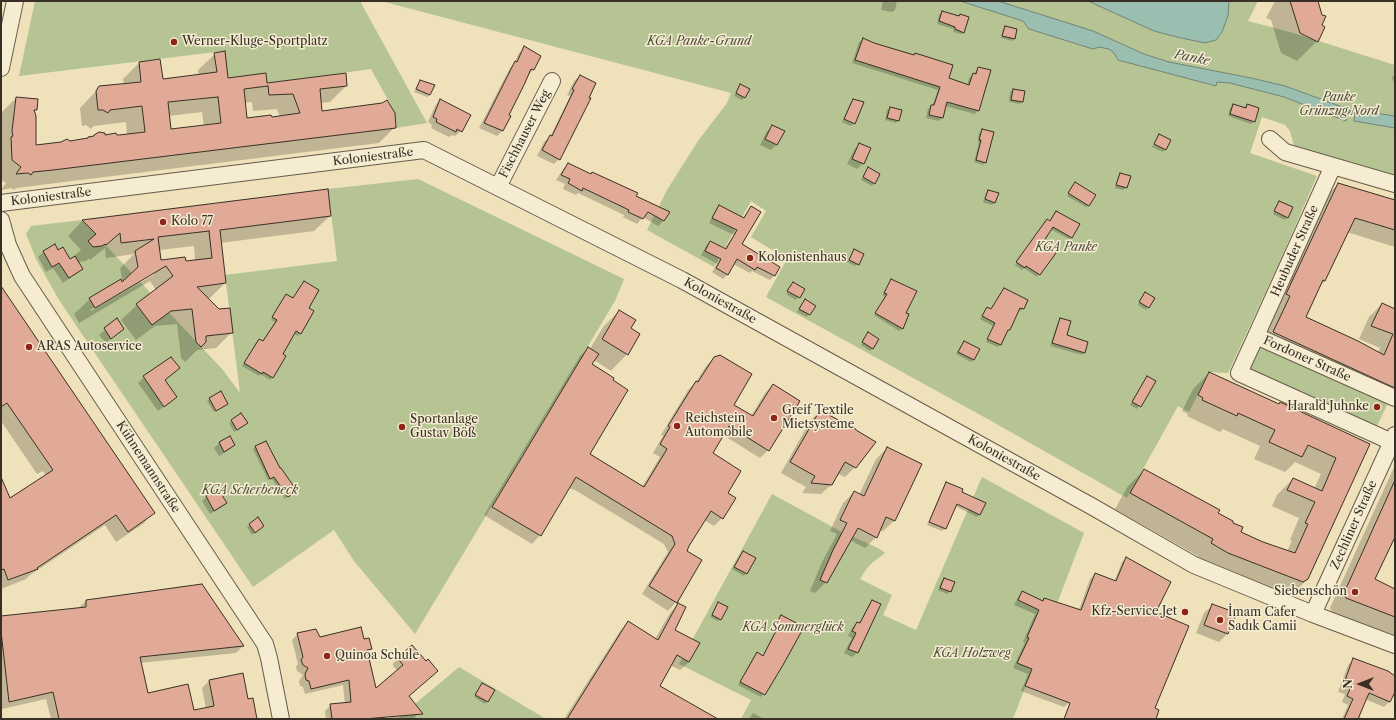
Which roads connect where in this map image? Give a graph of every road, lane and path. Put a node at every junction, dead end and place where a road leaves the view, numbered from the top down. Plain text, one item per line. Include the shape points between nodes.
1 (15, 1) edge
2 (1, 68) edge
3 (552, 81) dead end
4 (1270, 139) dead end
5 (1333, 166) junction
6 (1395, 184) edge
7 (498, 187) junction
8 (1, 203) edge
9 (1, 220) edge
10 (1256, 336) junction
11 (1395, 398) edge
12 (1393, 439) edge
13 (1313, 614) junction
14 (1395, 645) edge
15 (281, 719) edge

1 - 2 street
3 - 7 street, Fischhauser Weg
4 - 5 street via 1285,152
5 - 6 street
5 - 10 street, Heubuder Straße
7 - 8 street, Koloniestraße via 424,150
7 - 13 street, Koloniestraße via 682,280 1191,563
9 - 15 street, Kühnemannstraße via 8,245 22,276 265,644
10 - 11 street, Fordoner Straße
10 - 12 street, Fordoner Straße via 1240,373
12 - 13 street, Zechliner Straße
13 - 14 street, Koloniestraße

